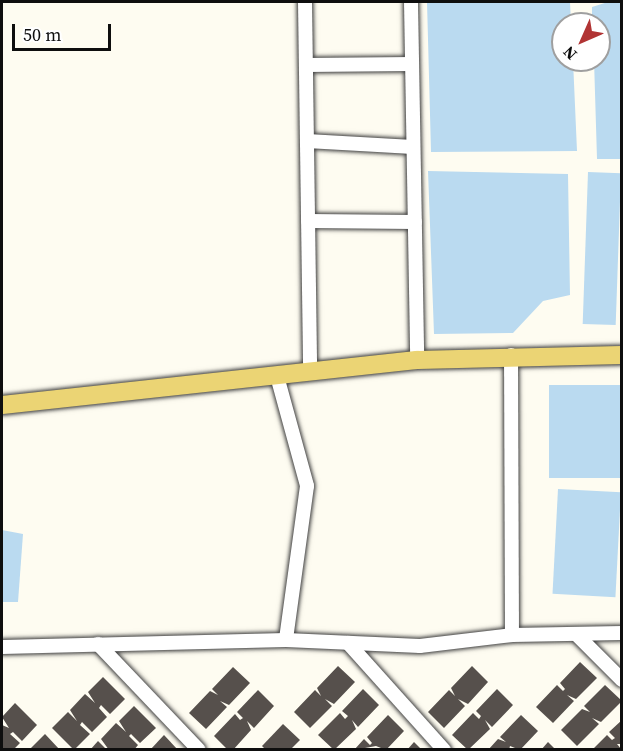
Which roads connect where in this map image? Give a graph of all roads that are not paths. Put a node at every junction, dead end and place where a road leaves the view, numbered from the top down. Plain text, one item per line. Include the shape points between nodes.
1 (305, 2) edge
2 (411, 2) edge
3 (412, 63) junction
4 (306, 64) junction
5 (307, 141) junction
6 (413, 147) junction
7 (308, 221) junction
8 (415, 222) junction
9 (511, 355) junction
10 (621, 355) edge
11 (417, 360) junction
12 (310, 372) junction
13 (277, 376) junction
14 (2, 405) edge
15 (621, 633) edge
16 (286, 634) junction
17 (576, 634) junction
18 (512, 635) junction
19 (348, 643) junction
20 (98, 644) junction
21 (2, 646) edge
22 (621, 680) edge
23 (200, 750) edge
24 (444, 750) edge

1 - 4 street
2 - 3 street
3 - 4 street
3 - 6 street
4 - 5 street
5 - 6 street
5 - 7 street
6 - 8 street
7 - 8 street
7 - 12 street
8 - 11 street
9 - 10 main road
9 - 11 main road
9 - 18 street
11 - 12 main road
12 - 13 main road
13 - 14 main road
13 - 16 street via 307,486
15 - 17 street
16 - 19 street
16 - 20 street
17 - 18 street
17 - 22 street
18 - 19 street via 420,646
19 - 24 street
20 - 21 street
20 - 23 street

